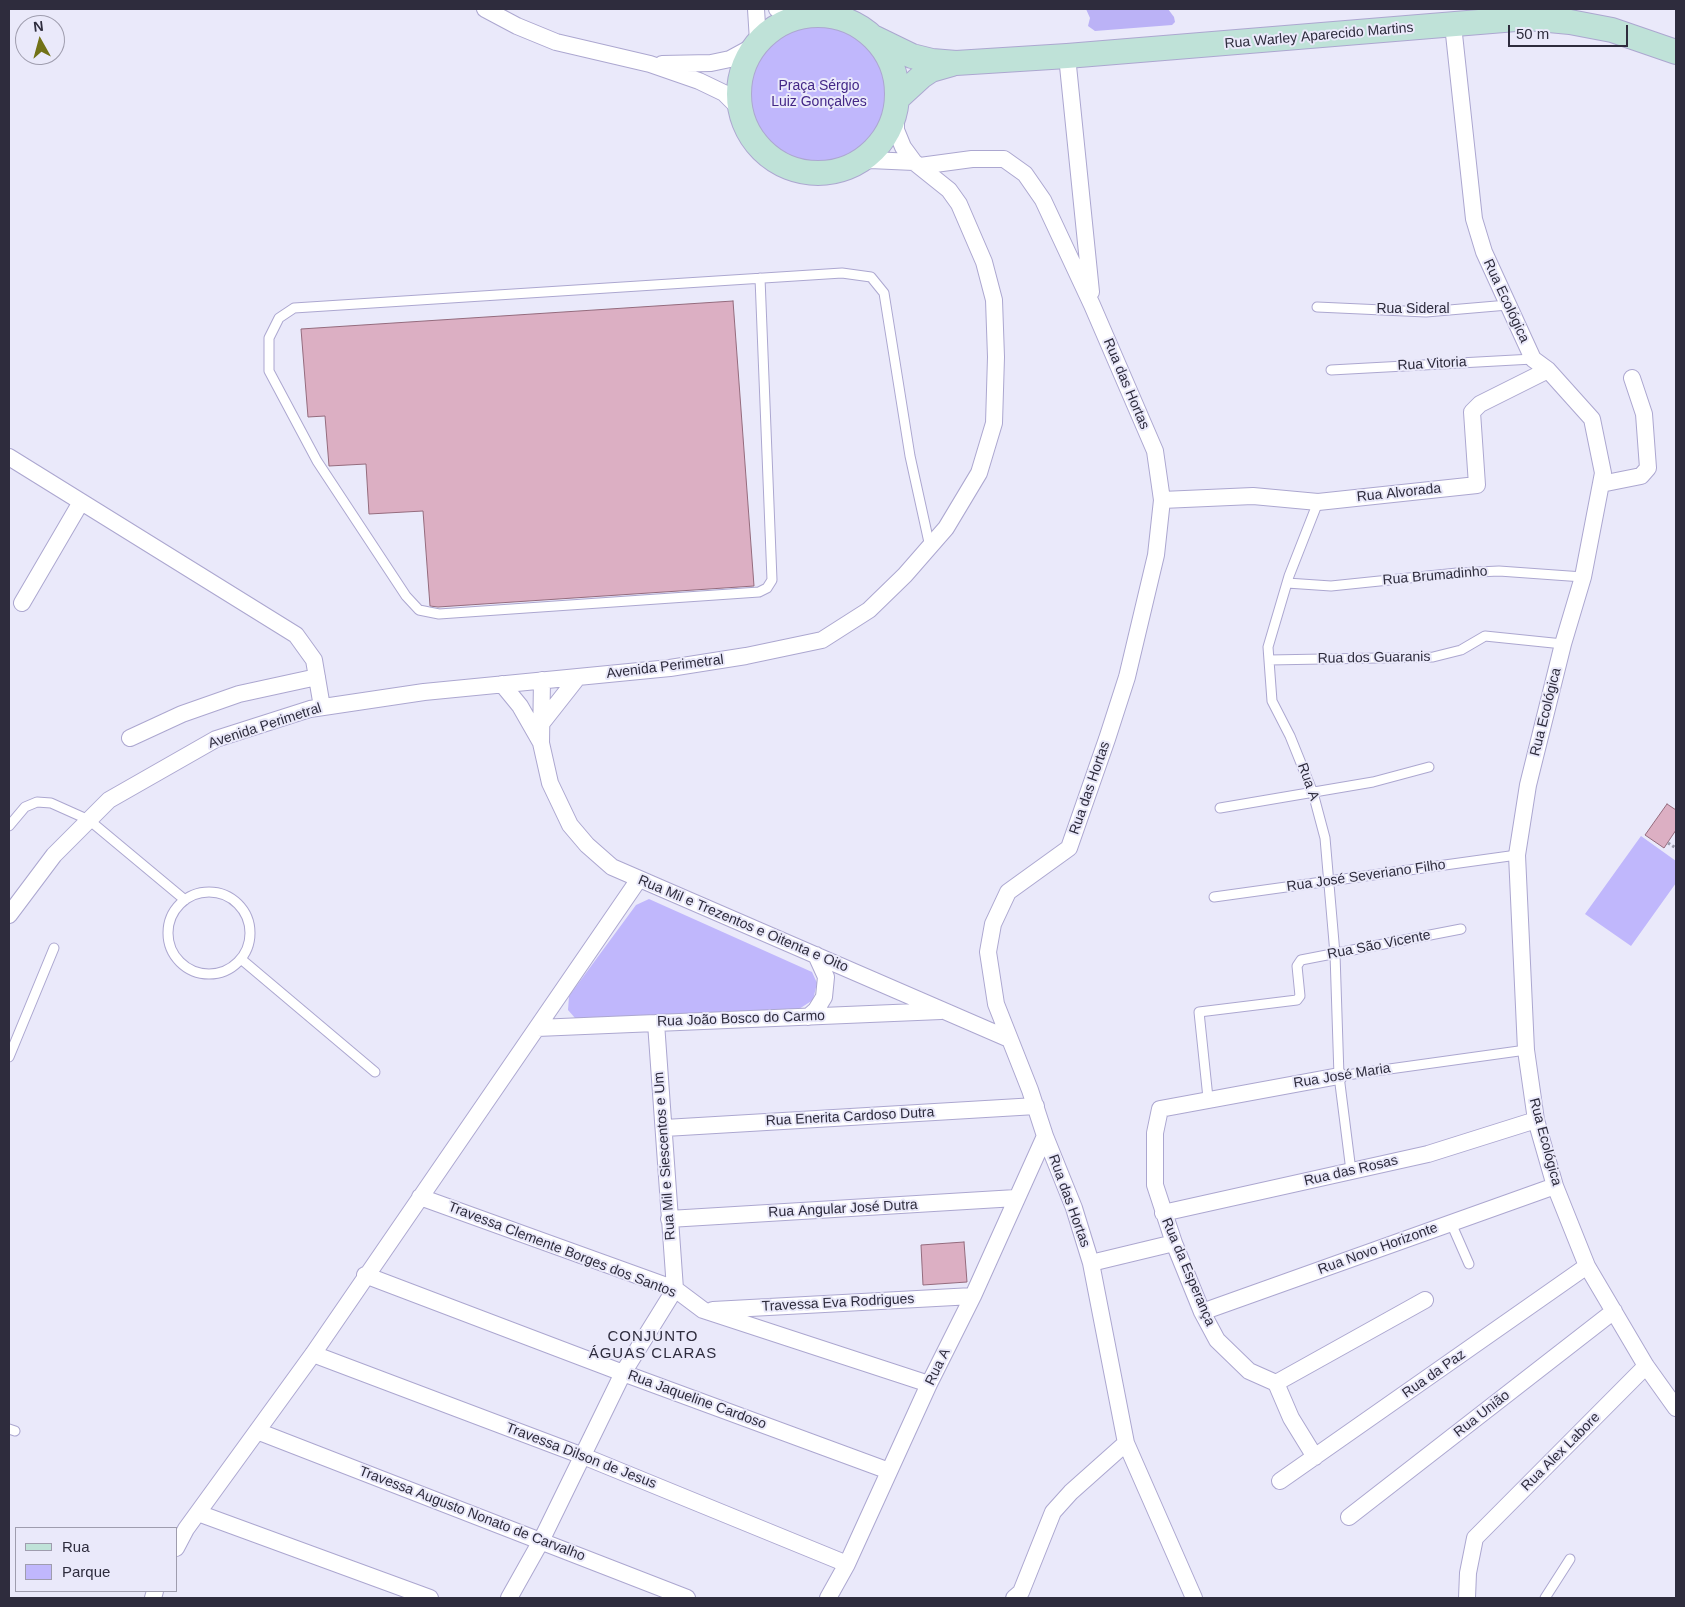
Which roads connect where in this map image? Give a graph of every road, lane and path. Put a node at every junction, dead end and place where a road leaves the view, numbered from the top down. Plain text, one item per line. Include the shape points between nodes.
1 (484, 9) edge
2 (756, 9) edge
3 (777, 9) edge
4 (818, 14) junction
5 (1453, 25) junction
6 (875, 38) junction
7 (756, 44) junction
8 (1676, 52) edge
9 (1067, 56) junction
10 (956, 63) junction
11 (650, 64) junction
12 (897, 105) junction
13 (740, 108) junction
14 (917, 164) junction
15 (851, 166) junction
16 (760, 278) junction
17 (1092, 304) junction
18 (1508, 305) junction
19 (1317, 307) dead end
20 (1533, 359) junction
21 (1331, 370) dead end
22 (1548, 370) junction
23 (1632, 378) dead end
24 (9, 457) edge
25 (1601, 484) junction
26 (1162, 500) junction
27 (81, 502) junction
28 (1318, 502) junction
29 (930, 548) junction
30 (1583, 577) junction
31 (1287, 583) junction
32 (22, 603) dead end
33 (1563, 644) junction
34 (1269, 660) junction
35 (317, 677) junction
36 (578, 677) junction
37 (542, 680) junction
38 (502, 684) junction
39 (322, 707) junction
40 (541, 724) junction
41 (130, 738) dead end
42 (542, 743) junction
43 (1428, 767) dead end
44 (1313, 793) junction
45 (1220, 808) dead end
46 (89, 820) junction
47 (9, 826) edge
48 (1668, 843) dead end
49 (1676, 848) edge
50 (1517, 855) junction
51 (639, 879) junction
52 (1329, 880) junction
53 (1214, 897) dead end
54 (185, 900) junction
55 (9, 915) edge
56 (1461, 929) dead end
57 (54, 948) dead end
58 (1335, 954) junction
59 (816, 955) junction
60 (241, 959) junction
61 (946, 1010) junction
62 (808, 1017) junction
63 (656, 1023) junction
64 (537, 1028) junction
65 (1009, 1039) junction
66 (1526, 1050) junction
67 (9, 1057) edge
68 (374, 1072) dead end
69 (1340, 1076) junction
70 (1208, 1098) junction
71 (1036, 1106) junction
72 (1160, 1109) joint
73 (1536, 1120) junction
74 (664, 1128) junction
75 (1045, 1136) junction
76 (1351, 1171) junction
77 (1555, 1186) junction
78 (420, 1197) junction
79 (1016, 1198) junction
80 (1163, 1213) junction
81 (669, 1219) junction
82 (1450, 1223) junction
83 (1174, 1243) junction
84 (1091, 1263) junction
85 (1470, 1264) dead end
86 (1587, 1266) junction
87 (366, 1275) junction
88 (675, 1290) junction
89 (973, 1296) junction
90 (1425, 1300) dead end
91 (703, 1310) junction
92 (1614, 1311) junction
93 (1202, 1312) junction
94 (313, 1354) junction
95 (1646, 1366) junction
96 (623, 1373) junction
97 (929, 1384) junction
98 (1276, 1384) junction
99 (1676, 1408) edge
100 (258, 1431) junction
101 (1126, 1443) junction
102 (583, 1456) junction
103 (1315, 1457) junction
104 (889, 1471) junction
105 (1280, 1481) dead end
106 (198, 1513) junction
107 (1349, 1517) dead end
108 (541, 1541) junction
109 (178, 1544) edge
110 (1570, 1559) dead end
111 (847, 1564) junction
112 (430, 1598) edge
113 (509, 1598) edge
114 (687, 1598) edge
115 (828, 1598) edge
116 (1014, 1598) edge
117 (1194, 1598) edge
118 (1467, 1598) edge
119 (1545, 1598) edge

1 - 11 street via 556,42
2 - 7 street
3 - 4 street
4 - 6 street via 849,20
4 - 7 street via 796,18 775,27
5 - 8 street, Rua Warley Aparecido Martins via 1528,18 1570,22 1612,30
5 - 9 street, Rua Warley Aparecido Martins
5 - 18 street, Rua Ecológica via 1474,219 1484,252
6 - 10 street, Rua Warley Aparecido Martins via 912,56
6 - 12 street via 888,56 896,76
7 - 11 street via 730,59 711,63
7 - 13 street via 744,65 738,86
9 - 10 street, Rua Warley Aparecido Martins
9 - 17 street
10 - 12 street, Rua Warley Aparecido Martins via 922,76
11 - 13 street via 713,86
12 - 14 street, Avenida Perimetral via 898,139
12 - 15 street via 886,134 876,147
13 - 15 street via 747,131 762,150 781,164 804,172
14 - 15 street via 870,160
14 - 17 street, Rua das Hortas via 1004,159 1025,174 1043,200
14 - 29 street, Avenida Perimetral via 949,190 959,204 984,262 994,300 996,357 994,423 979,473
16 - 16 lane via 294,308 280,318 269,338 269,371 317,461 406,596 420,610 439,614 759,592 772,580
16 - 29 lane via 842,273 871,277 884,293 910,456
17 - 26 street, Rua das Hortas via 1155,452
18 - 19 lane, Rua Sideral via 1426,312
18 - 20 street, Rua Ecológica
20 - 21 lane, Rua Vitoria
20 - 22 street, Rua Ecológica
22 - 25 street, Rua Ecológica via 1592,419 1603,473
22 - 28 street, Rua Alvorada via 1480,404 1472,412 1477,485
23 - 25 street via 1644,414 1648,468 1641,476
24 - 27 street
25 - 30 street, Rua Ecológica
26 - 28 street, Rua Alvorada via 1253,496
26 - 65 street, Rua das Hortas via 1156,555 1127,677 1069,848 1008,892 993,924 988,952 996,1004
27 - 32 street
27 - 35 street via 296,636 314,660
28 - 31 lane, Rua A
29 - 36 street, Avenida Perimetral via 869,610 822,640 670,668
30 - 31 lane, Rua Brumadinho via 1499,571 1457,572 1332,586
30 - 33 street, Rua Ecológica
31 - 34 lane, Rua A via 1268,647
33 - 34 lane, Rua dos Guaranis via 1485,636 1461,650 1433,657
33 - 50 street, Rua Ecológica via 1528,785
34 - 44 lane, Rua A via 1272,701
35 - 39 street
35 - 41 street via 239,694 182,714
36 - 37 street, Avenida Perimetral
36 - 40 street
37 - 38 street, Avenida Perimetral
37 - 40 street, Rua Mil e Trezentos e Oitenta e Oito
38 - 39 street, Avenida Perimetral
38 - 42 street, Rua Mil e Trezentos e Oitenta e Oito via 520,706
39 - 46 street, Avenida Perimetral via 216,739 110,800
40 - 42 street, Rua Mil e Trezentos e Oitenta e Oito
42 - 51 street, Rua Mil e Trezentos e Oitenta e Oito via 550,783 570,825 612,867
43 - 44 lane via 1373,782
44 - 45 lane
44 - 52 lane, Rua A via 1325,838
46 - 47 lane via 51,803 37,802 25,807
46 - 54 lane
46 - 55 street, Avenida Perimetral via 54,855
48 - 49 path
50 - 52 lane, Rua José Severiano Filho
50 - 66 street, Rua Ecológica
51 - 59 street, Rua Mil e Trezentos e Oitenta e Oito
51 - 64 street
52 - 53 lane, Rua José Severiano Filho
52 - 58 lane, Rua A
54 - 60 lane via 213,892 223,894 239,905 249,922 250,932 250,941
54 - 60 lane via 173,915 168,934 180,961 196,972 206,974 225,971
56 - 58 lane, Rua São Vicente
57 - 67 lane
58 - 69 lane, Rua A
58 - 70 lane, Rua São Vicente via 1298,962 1300,996 1297,1000 1199,1012
59 - 61 street, Rua Mil e Trezentos e Oitenta e Oito
59 - 62 street via 826,977 824,997
60 - 68 lane
61 - 62 street, Rua João Bosco do Carmo
61 - 65 street, Rua Mil e Trezentos e Oitenta e Oito
62 - 63 street, Rua João Bosco do Carmo
63 - 64 street, Rua João Bosco do Carmo
63 - 74 street, Rua Mil e Siescentos e Um
64 - 78 street
65 - 71 street, Rua das Hortas
66 - 69 lane, Rua José Maria
66 - 73 street, Rua Ecológica
69 - 70 street, Rua José Maria
69 - 76 lane, Rua A
70 - 72 street, Rua José Maria
71 - 74 street, Rua Enerita Cardoso Dutra
71 - 75 street, Rua das Hortas
72 - 80 street, Rua da Esperança via 1155,1133 1155,1185
73 - 76 street, Rua das Rosas via 1428,1154
73 - 77 street, Rua Ecológica
74 - 81 street, Rua Mil e Siescentos e Um
75 - 79 street, Rua A
75 - 84 street, Rua das Hortas via 1074,1208
76 - 80 street, Rua das Rosas
77 - 82 street, Rua Novo Horizonte
77 - 86 street, Rua Ecológica
78 - 87 street
78 - 88 street, Travessa Clemente Borges dos Santos
79 - 81 street, Rua Angular José Dutra
79 - 89 street, Rua A
80 - 83 street, Rua da Esperança
81 - 88 street, Rua Mil e Siescentos e Um
82 - 85 lane
82 - 93 street, Rua Novo Horizonte
83 - 84 street
83 - 93 street, Rua da Esperança
84 - 101 street, Rua das Hortas
86 - 92 street, Rua Ecológica
86 - 103 street, Rua da Paz
87 - 94 street
87 - 96 street, Rua Jaqueline Cardoso
88 - 91 street, Travessa Clemente Borges dos Santos
88 - 96 street
89 - 91 street, Travessa Eva Rodrigues
89 - 97 street, Rua A
90 - 98 street
91 - 97 street, Travessa Clemente Borges dos Santos
92 - 95 street, Rua Ecológica
92 - 107 street, Rua União
93 - 98 street, Rua da Esperança via 1217,1340 1249,1371
94 - 100 street
94 - 102 street, Travessa Dilson de Jesus
95 - 99 street, Rua Ecológica
95 - 118 street, Rua Alex Labore via 1475,1538
96 - 102 street
96 - 104 street, Rua Jaqueline Cardoso
97 - 104 street, Rua A
98 - 103 street via 1291,1418
100 - 106 street
100 - 108 street, Travessa Augusto Nonato de Carvalho
101 - 116 street via 1053,1512 1022,1592
101 - 117 street, Rua das Hortas
102 - 108 street
102 - 111 street, Travessa Dilson de Jesus
103 - 105 street, Rua da Paz
104 - 111 street, Rua A
106 - 109 street
106 - 112 street
108 - 113 street
108 - 114 street, Travessa Augusto Nonato de Carvalho
110 - 119 lane
111 - 115 street, Rua A

